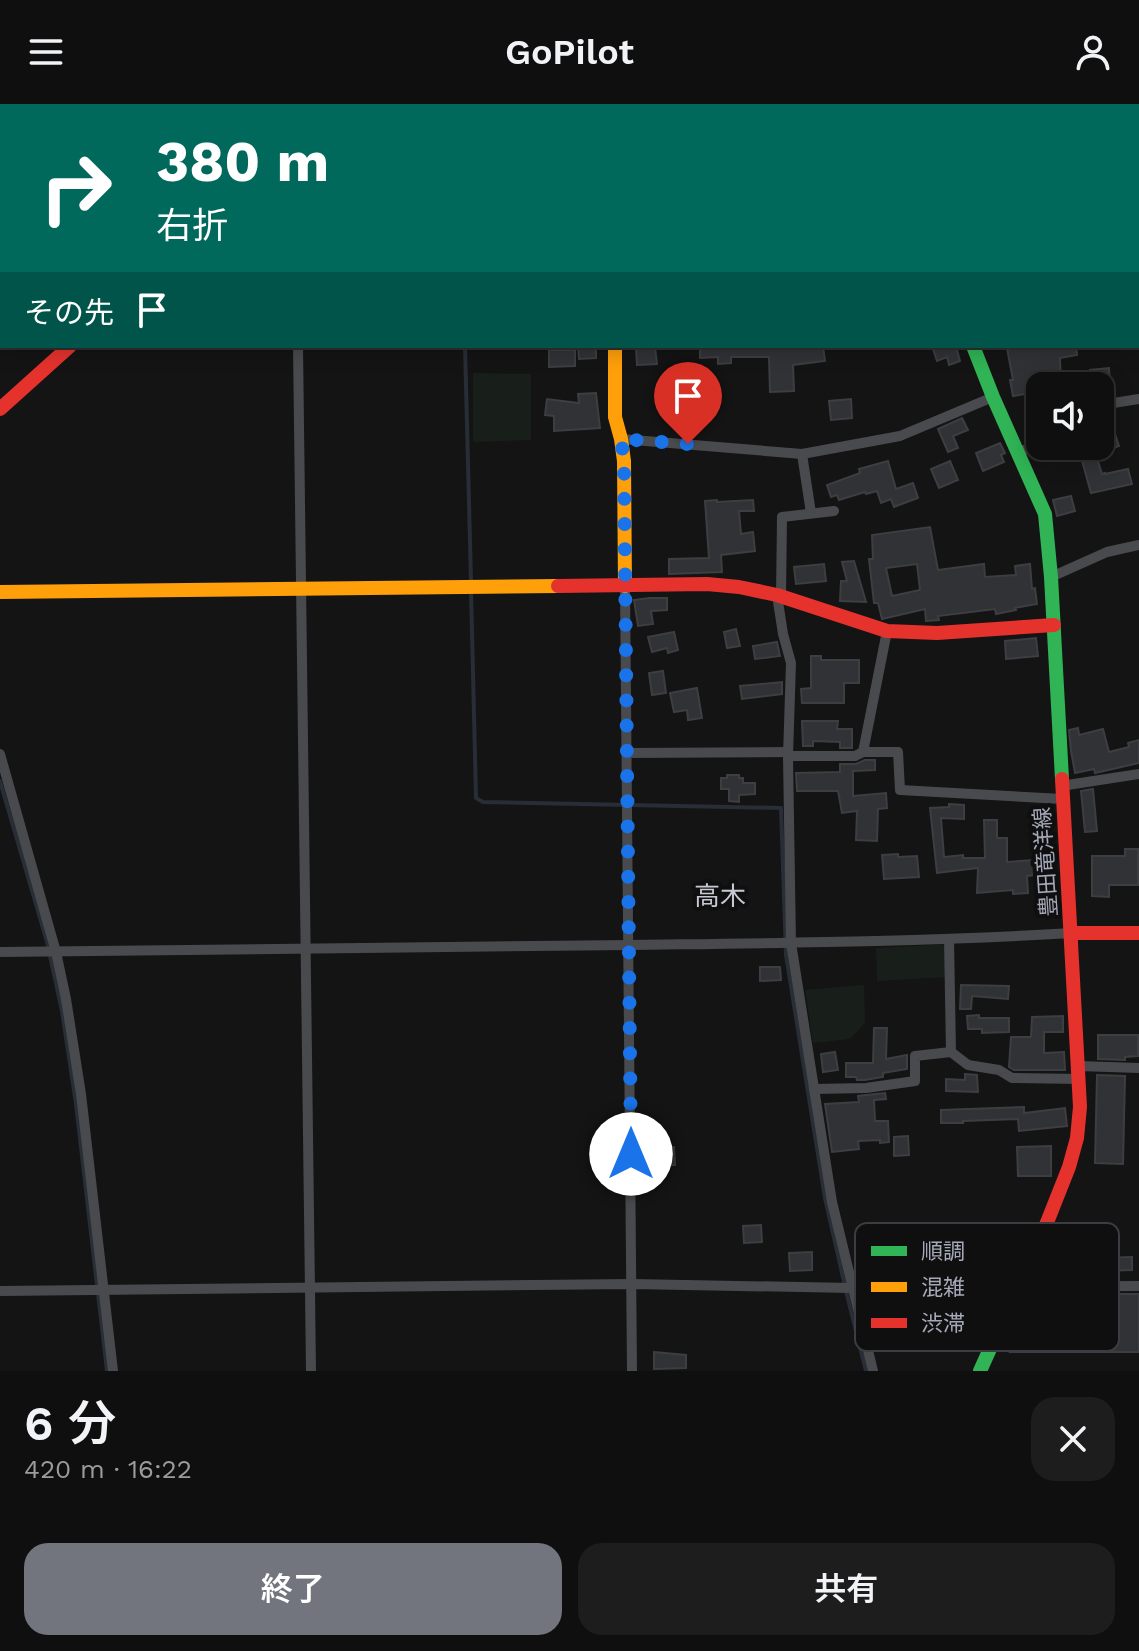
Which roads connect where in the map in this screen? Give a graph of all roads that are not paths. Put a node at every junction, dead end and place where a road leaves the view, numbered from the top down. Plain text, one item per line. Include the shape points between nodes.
1 (68, 348) edge
2 (298, 348) edge
3 (615, 348) edge
4 (974, 348) edge
5 (993, 397) junction
6 (1139, 399) edge
7 (1114, 403) edge
8 (0, 409) edge
9 (621, 439) junction
10 (1026, 449) edge
11 (1018, 452) junction
12 (802, 454) junction
13 (834, 511) dead end
14 (811, 513) junction
15 (1139, 545) edge
16 (1051, 577) junction
17 (625, 586) junction
18 (301, 589) junction
19 (0, 592) edge
20 (779, 595) junction
21 (1054, 625) junction
22 (887, 631) junction
23 (863, 752) junction
24 (627, 753) junction
25 (0, 754) edge
26 (788, 754) junction
27 (1139, 774) edge
28 (1062, 792) junction
29 (1072, 933) junction
30 (1139, 933) edge
31 (949, 939) junction
32 (791, 943) junction
33 (629, 945) junction
34 (305, 950) junction
35 (0, 952) edge
36 (56, 952) junction
37 (951, 1052) junction
38 (1139, 1068) edge
39 (1079, 1072) junction
40 (814, 1089) junction
41 (1045, 1223) edge
42 (632, 1284) junction
43 (310, 1287) junction
44 (852, 1288) junction
45 (855, 1288) edge
46 (104, 1290) junction
47 (0, 1291) edge
48 (855, 1300) edge
49 (868, 1351) edge
50 (989, 1351) edge
51 (113, 1371) edge
52 (311, 1371) edge
53 (632, 1371) edge
54 (873, 1371) edge
55 (980, 1371) edge

1 - 8 street
2 - 18 street
3 - 9 street via 615,417
4 - 5 street, 豊田竜洋線
5 - 11 street, 豊田竜洋線
5 - 12 street via 900,436
6 - 7 street
9 - 12 street
9 - 17 street
10 - 11 street
11 - 16 street, 豊田竜洋線 via 1045,514
12 - 14 street
13 - 14 street
14 - 20 street via 782,517
15 - 16 street via 1107,552
16 - 21 street, 豊田竜洋線
17 - 18 street
17 - 20 street via 707,584
17 - 24 street
18 - 19 street
18 - 34 street
20 - 22 street
20 - 26 street via 791,663
21 - 22 street
21 - 28 street, 豊田竜洋線
22 - 23 street
23 - 26 street
23 - 28 street via 898,752 900,790
24 - 26 street
24 - 33 street
25 - 36 street
26 - 32 street
27 - 28 street
28 - 29 street, 豊田竜洋線
29 - 30 street
29 - 31 street
29 - 39 street, 豊田竜洋線
31 - 32 street
31 - 37 street
32 - 33 street
32 - 40 street
33 - 34 street
33 - 42 street
34 - 36 street
34 - 43 street
35 - 36 street
36 - 46 street via 81,1094
37 - 39 street via 968,1065 1012,1078
37 - 40 street via 915,1056 915,1081
38 - 39 street
39 - 41 street, 豊田竜洋線 via 1077,1138
40 - 44 street
42 - 43 street
42 - 44 street
42 - 53 street
43 - 46 street
43 - 52 street
44 - 45 street
44 - 48 street
46 - 47 street
46 - 51 street
49 - 54 street
50 - 55 street, 豊田竜洋線

